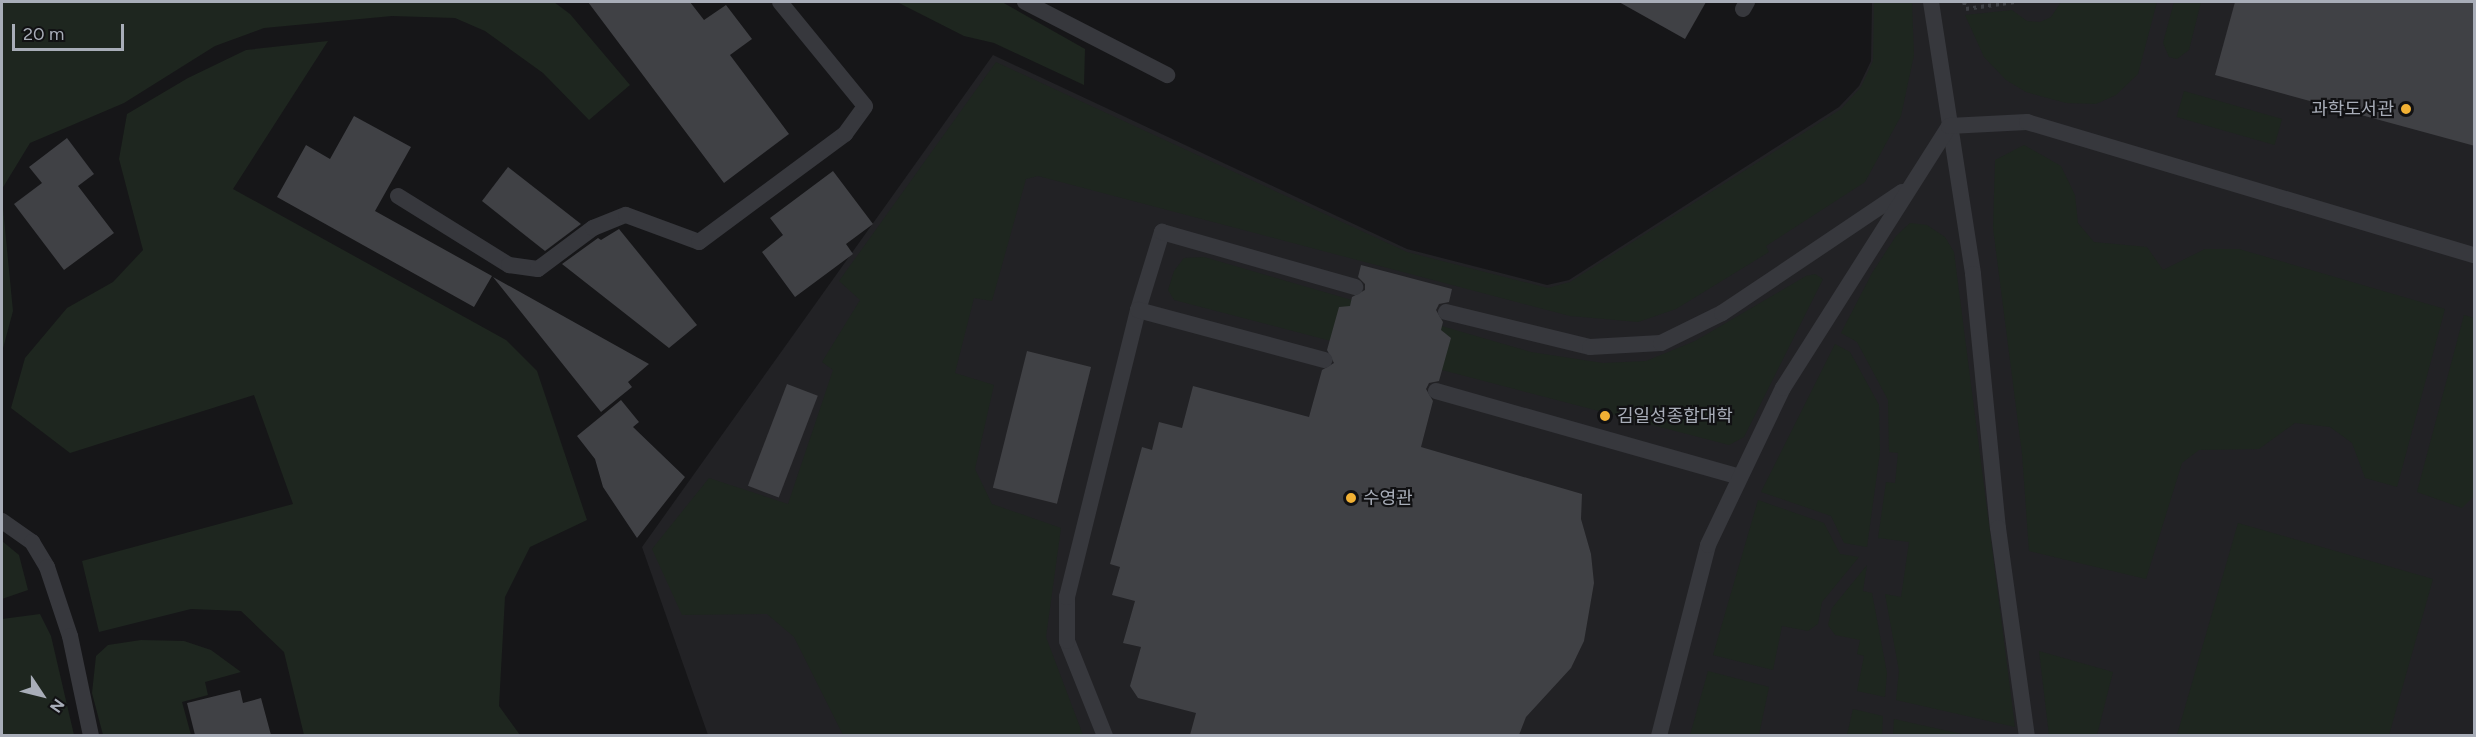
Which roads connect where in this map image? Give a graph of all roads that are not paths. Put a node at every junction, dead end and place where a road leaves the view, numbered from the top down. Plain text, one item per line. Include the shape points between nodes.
1 (780, 2) edge
2 (1025, 2) edge
3 (1931, 2) edge
4 (1167, 75) dead end
5 (1950, 126) junction
6 (1907, 188) junction
7 (398, 196) dead end
8 (2475, 255) edge
9 (1355, 287) dead end
10 (1138, 310) junction
11 (1446, 312) dead end
12 (1324, 360) dead end
13 (1436, 391) dead end
14 (1740, 477) junction
15 (2, 521) edge
16 (91, 735) edge
17 (1105, 735) edge
18 (1659, 735) edge
19 (2027, 735) edge

1 - 7 lane via 865,106 845,134 699,242 626,215 593,228 538,269 509,265
2 - 4 lane
3 - 5 lane
5 - 6 lane
5 - 8 lane via 2027,122
5 - 19 lane via 1973,274 1998,528
6 - 11 lane via 1722,313 1661,343 1590,347
6 - 14 lane via 1783,388
9 - 10 lane via 1162,232
10 - 12 lane
10 - 17 lane via 1067,597 1067,641
13 - 14 lane
14 - 18 lane via 1708,544
15 - 16 lane via 32,542 47,567 70,636

